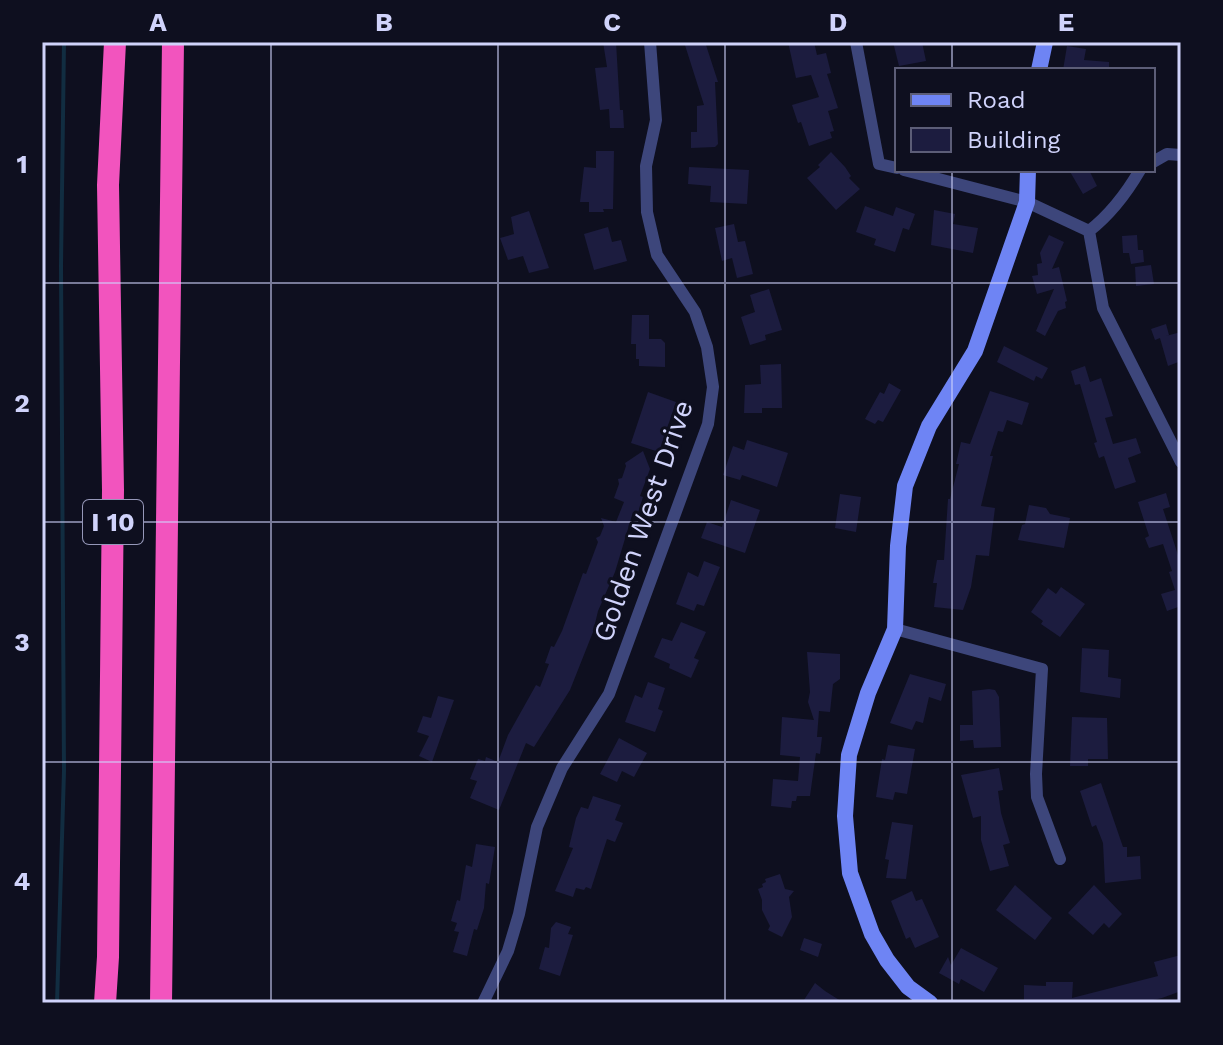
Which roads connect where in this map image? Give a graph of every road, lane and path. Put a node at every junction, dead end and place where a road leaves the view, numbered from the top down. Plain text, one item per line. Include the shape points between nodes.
1 (115, 42) edge
2 (173, 42) edge
3 (650, 42) edge
4 (856, 42) edge
5 (1045, 42) edge
6 (1039, 68) edge
7 (1181, 155) edge
8 (1155, 161) edge
9 (895, 168) edge
10 (912, 172) edge
11 (1028, 172) edge
12 (1139, 172) edge
13 (1027, 202) junction
14 (1089, 231) junction
15 (1181, 462) edge
16 (895, 629) junction
17 (1060, 859) dead end
18 (105, 1003) edge
19 (161, 1003) edge
20 (483, 1003) edge
21 (930, 1003) edge

1 - 18 highway, I 10 via 108,185 113,490
2 - 19 highway, I 10
3 - 20 street, Golden West Drive via 656,120 646,166 647,212 657,255 695,312 707,347 713,387 708,424 609,694 562,768 537,827 512,938
4 - 9 street via 879,164
5 - 6 street
7 - 8 street via 1167,154
10 - 13 street
11 - 13 street
12 - 14 street via 1104,220
13 - 14 street
13 - 16 street via 975,351 929,426 905,486
14 - 15 street via 1103,308
16 - 17 street via 1042,669 1037,797
16 - 21 street via 849,755 845,816 850,873 887,960 908,987

